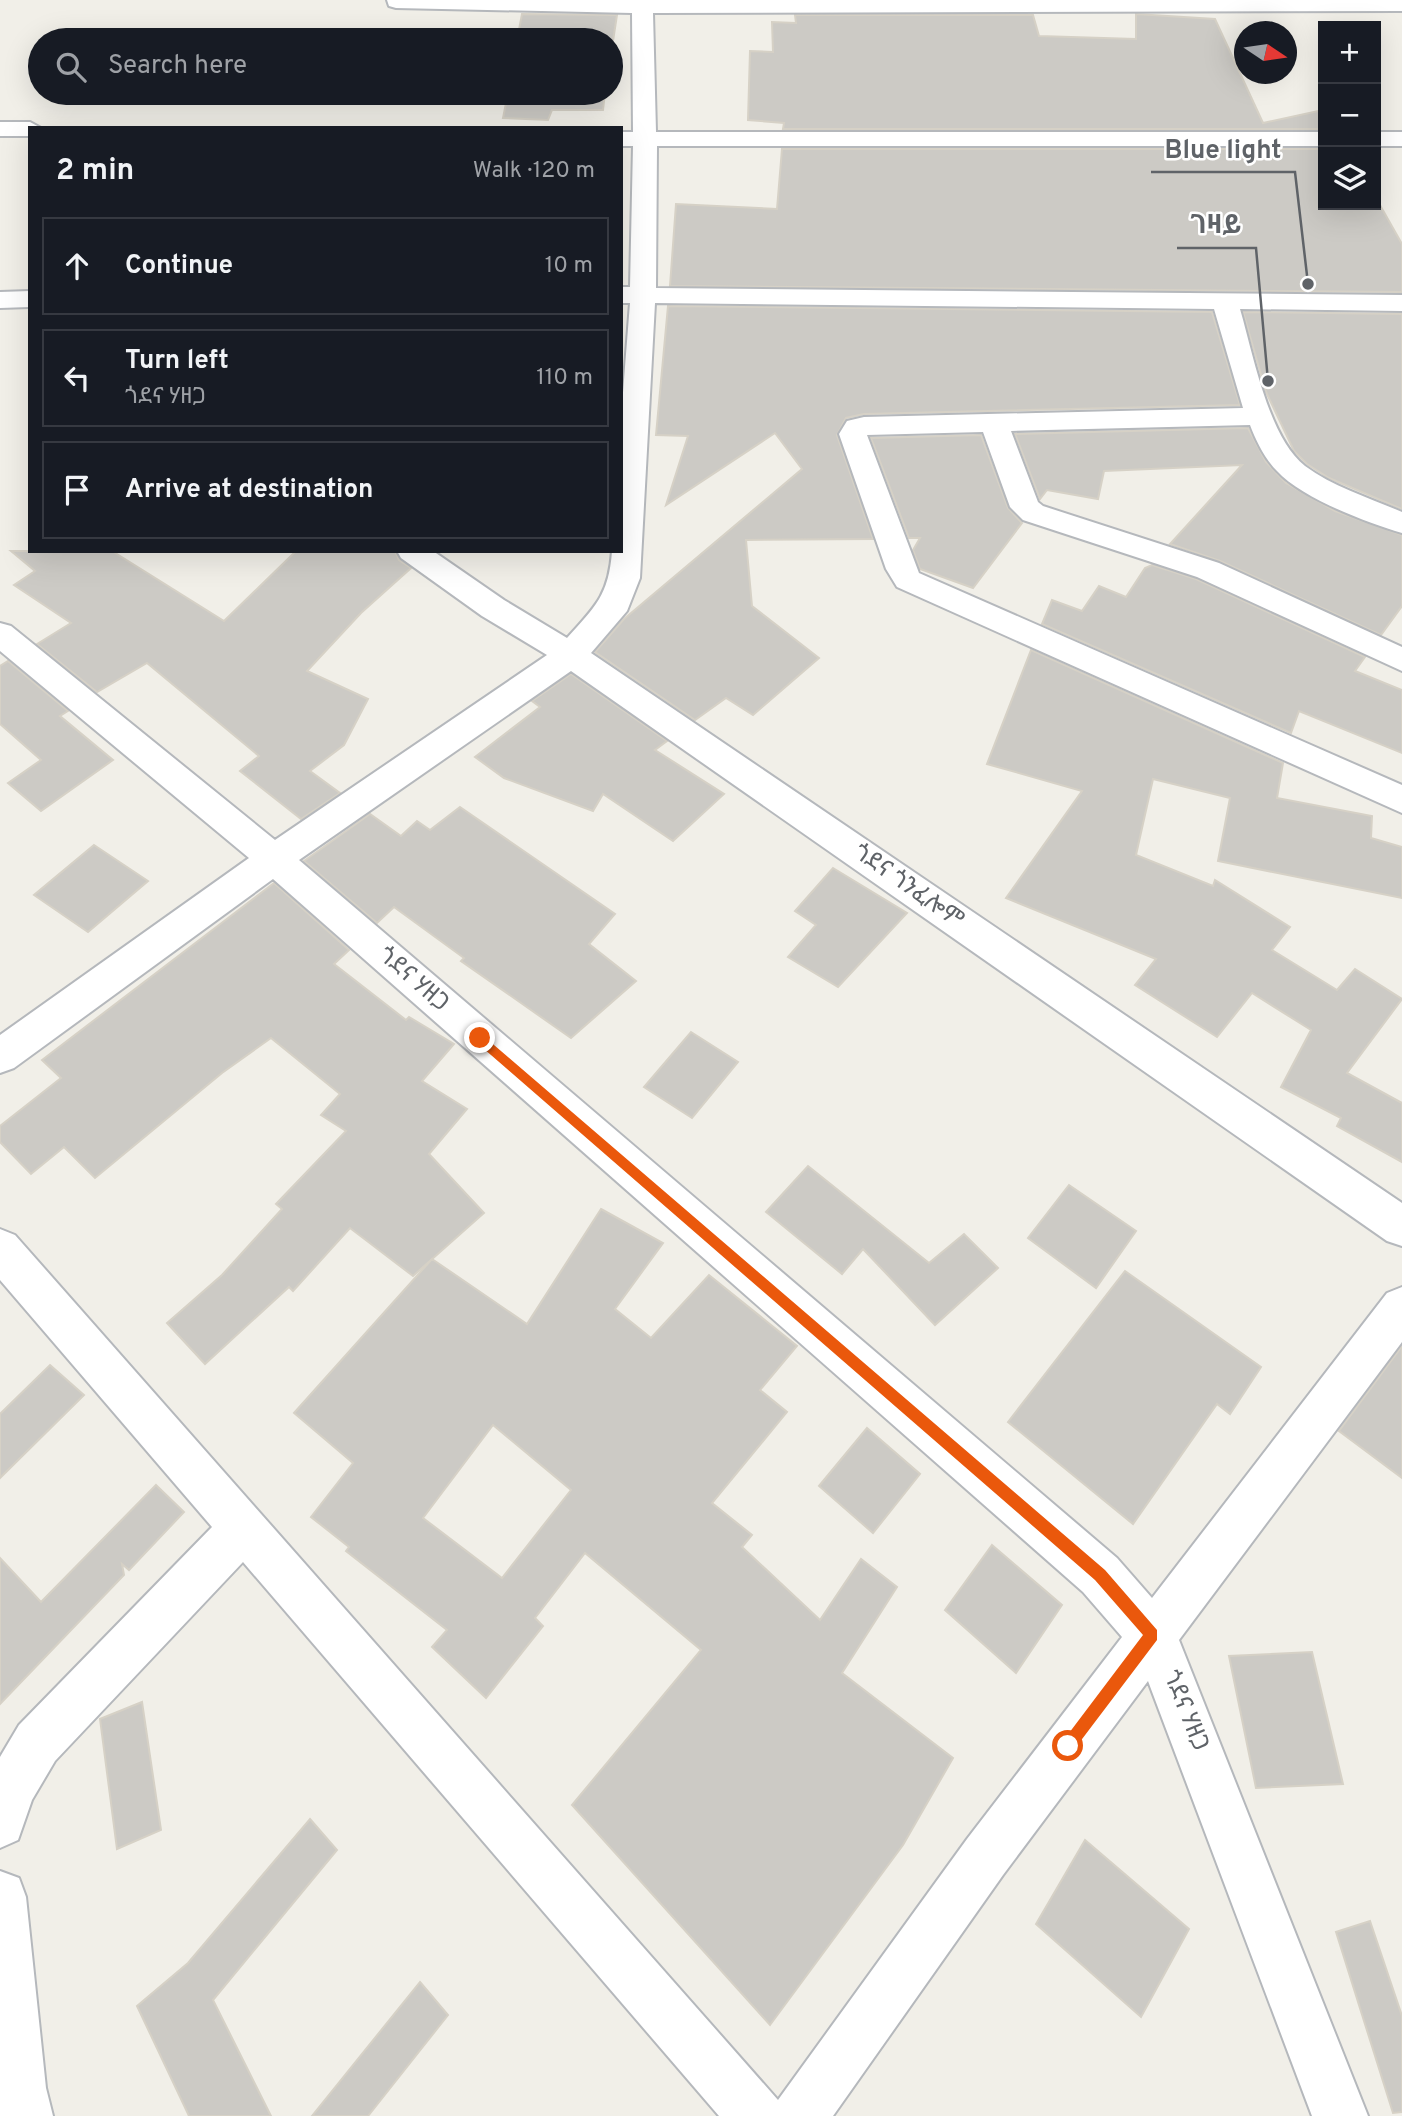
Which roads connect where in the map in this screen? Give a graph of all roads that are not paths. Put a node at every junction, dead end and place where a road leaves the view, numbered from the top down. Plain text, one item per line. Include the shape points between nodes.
1 (396, 2) dead end
2 (645, 3) edge
3 (1402, 5) edge
4 (0, 129) edge
5 (28, 129) edge
6 (623, 139) edge
7 (1318, 139) edge
8 (1381, 139) edge
9 (1402, 139) edge
10 (645, 140) junction
11 (632, 295) edge
12 (28, 299) edge
13 (0, 300) edge
14 (1225, 303) junction
15 (1402, 303) edge
16 (1261, 416) junction
17 (994, 423) junction
18 (1402, 523) edge
19 (415, 553) edge
20 (0, 634) edge
21 (571, 655) junction
22 (1402, 660) edge
23 (1402, 800) edge
24 (274, 859) junction
25 (0, 1056) edge
26 (1402, 1227) edge
27 (0, 1248) edge
28 (1402, 1307) edge
29 (243, 1528) junction
30 (1152, 1635) junction
31 (0, 1822) edge
32 (0, 1897) edge
33 (25, 2116) edge
34 (756, 2116) edge
35 (799, 2116) edge
36 (1340, 2116) edge

1 - 2 street
2 - 3 street
2 - 10 street
4 - 5 street
6 - 10 street
7 - 10 street
8 - 9 street
10 - 11 street
11 - 14 street
11 - 21 street via 625,578 616,603
12 - 13 street
14 - 15 street
14 - 16 street
16 - 17 street
16 - 18 street via 1286,464 1299,475
17 - 22 street via 1025,507 1033,513 1208,569
17 - 23 street via 864,426 853,434 908,579
19 - 21 street, ጎደና ጎንፈሎም
20 - 24 street, ጎደና ሃዘጋ
21 - 24 street
21 - 26 street, ጎደና ጎንፈሎም
24 - 25 street
24 - 30 street, ጎደና ሃዘጋ via 1100,1575
27 - 29 street
28 - 30 street
29 - 31 street via 37,1743 9,1790
29 - 34 street
30 - 35 street
30 - 36 street, ጎደና ሃዘጋ via 1175,1684
32 - 33 street via 18,2088

